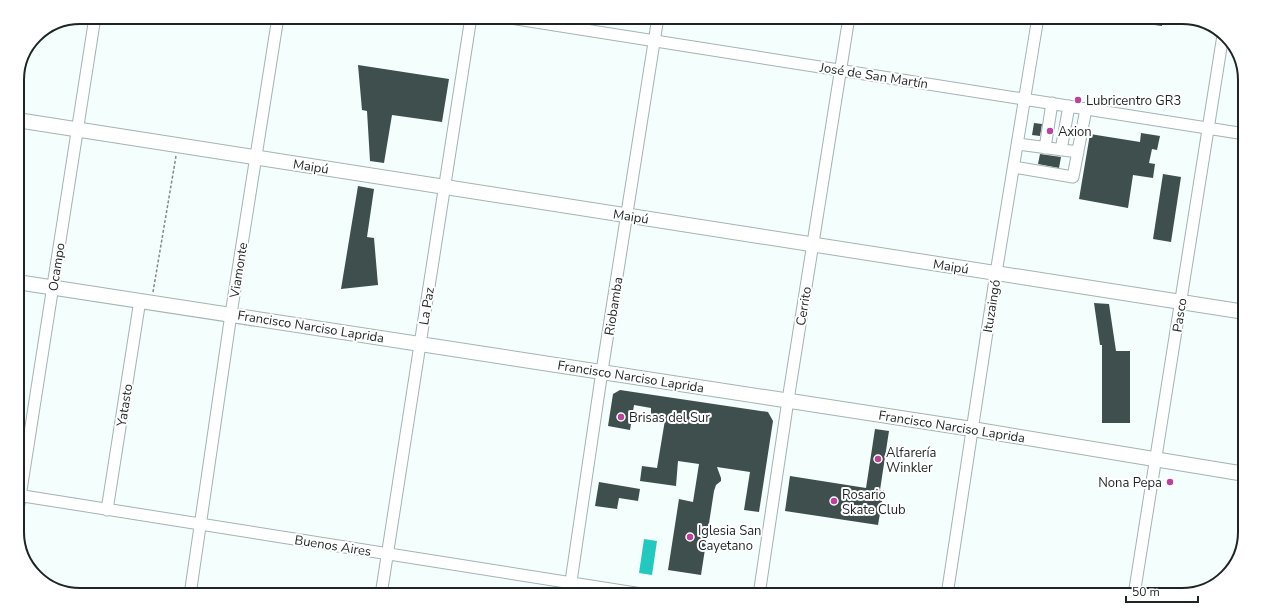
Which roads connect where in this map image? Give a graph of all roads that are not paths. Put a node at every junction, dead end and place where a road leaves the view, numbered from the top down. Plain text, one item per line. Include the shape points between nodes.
1 (94, 24) edge
2 (277, 24) edge
3 (470, 24) edge
4 (547, 24) edge
5 (657, 24) edge
6 (848, 24) edge
7 (1037, 24) edge
8 (654, 41) junction
9 (1222, 41) edge
10 (841, 70) junction
11 (1025, 99) junction
12 (1052, 103) junction
13 (1069, 106) junction
14 (1086, 109) junction
15 (24, 121) edge
16 (1208, 128) junction
17 (78, 129) junction
18 (1238, 133) edge
19 (1018, 144) junction
20 (1045, 148) junction
21 (1061, 150) junction
22 (1078, 152) junction
23 (256, 157) junction
24 (1014, 167) junction
25 (445, 187) junction
26 (627, 215) junction
27 (813, 244) junction
28 (996, 273) junction
29 (24, 283) edge
30 (53, 287) junction
31 (146, 301) junction
32 (1181, 302) junction
33 (1238, 311) edge
34 (232, 314) junction
35 (420, 343) junction
36 (602, 372) junction
37 (788, 400) junction
38 (972, 429) junction
39 (1156, 459) junction
40 (24, 465) edge
41 (1238, 473) edge
42 (24, 497) edge
43 (107, 510) junction
44 (201, 524) junction
45 (387, 554) junction
46 (571, 583) junction
47 (191, 588) edge
48 (382, 588) edge
49 (570, 588) edge
50 (603, 588) edge
51 (760, 588) edge
52 (948, 588) edge
53 (1135, 588) edge

1 - 17 street, Ocampo
2 - 23 street, Viamonte
3 - 25 street, La Paz
4 - 8 street, José de San Martín
5 - 8 street, Riobamba
6 - 10 street, Cerrito
7 - 11 street, Ituzaingó
8 - 10 street, José de San Martín
8 - 26 street, Riobamba
9 - 16 street, Pasco
10 - 11 street, José de San Martín
10 - 27 street, Cerrito
11 - 12 street, José de San Martín
11 - 19 street, Ituzaingó
12 - 13 street, José de San Martín
12 - 20 street
13 - 14 street, José de San Martín
13 - 21 street
14 - 16 street, José de San Martín
14 - 22 street
15 - 17 main road, Maipú
16 - 18 street, José de San Martín
16 - 32 street, Pasco
17 - 23 main road, Maipú
17 - 30 street, Ocampo
19 - 20 street
19 - 24 street, Ituzaingó
20 - 21 street
21 - 22 street
22 - 24 street via 1073,177
23 - 25 main road, Maipú
23 - 34 street, Viamonte
24 - 28 street, Ituzaingó
25 - 26 main road, Maipú
25 - 35 street, La Paz
26 - 27 main road, Maipú
26 - 36 street, Riobamba
27 - 28 main road, Maipú
27 - 37 street, Cerrito
28 - 32 main road, Maipú
28 - 38 street, Ituzaingó
29 - 30 main road, Francisco Narciso Laprida
30 - 31 main road, Francisco Narciso Laprida
30 - 40 street, Ocampo
31 - 34 main road, Francisco Narciso Laprida
31 - 43 street, Yatasto
32 - 33 main road, Maipú
32 - 39 street, Pasco
34 - 35 main road, Francisco Narciso Laprida
34 - 44 street, Viamonte
35 - 36 main road, Francisco Narciso Laprida
35 - 45 street, La Paz
36 - 37 main road, Francisco Narciso Laprida
36 - 46 street, Riobamba
37 - 38 main road, Francisco Narciso Laprida
37 - 51 street, Cerrito
38 - 39 main road, Francisco Narciso Laprida
38 - 52 street, Ituzaingó
39 - 41 main road, Francisco Narciso Laprida
39 - 53 street, Pasco
42 - 43 street, Buenos Aires
43 - 44 street, Buenos Aires
44 - 45 street, Buenos Aires
44 - 47 street, Viamonte
45 - 46 street, Buenos Aires
45 - 48 street, La Paz
46 - 49 street, Riobamba
46 - 50 street, Buenos Aires

